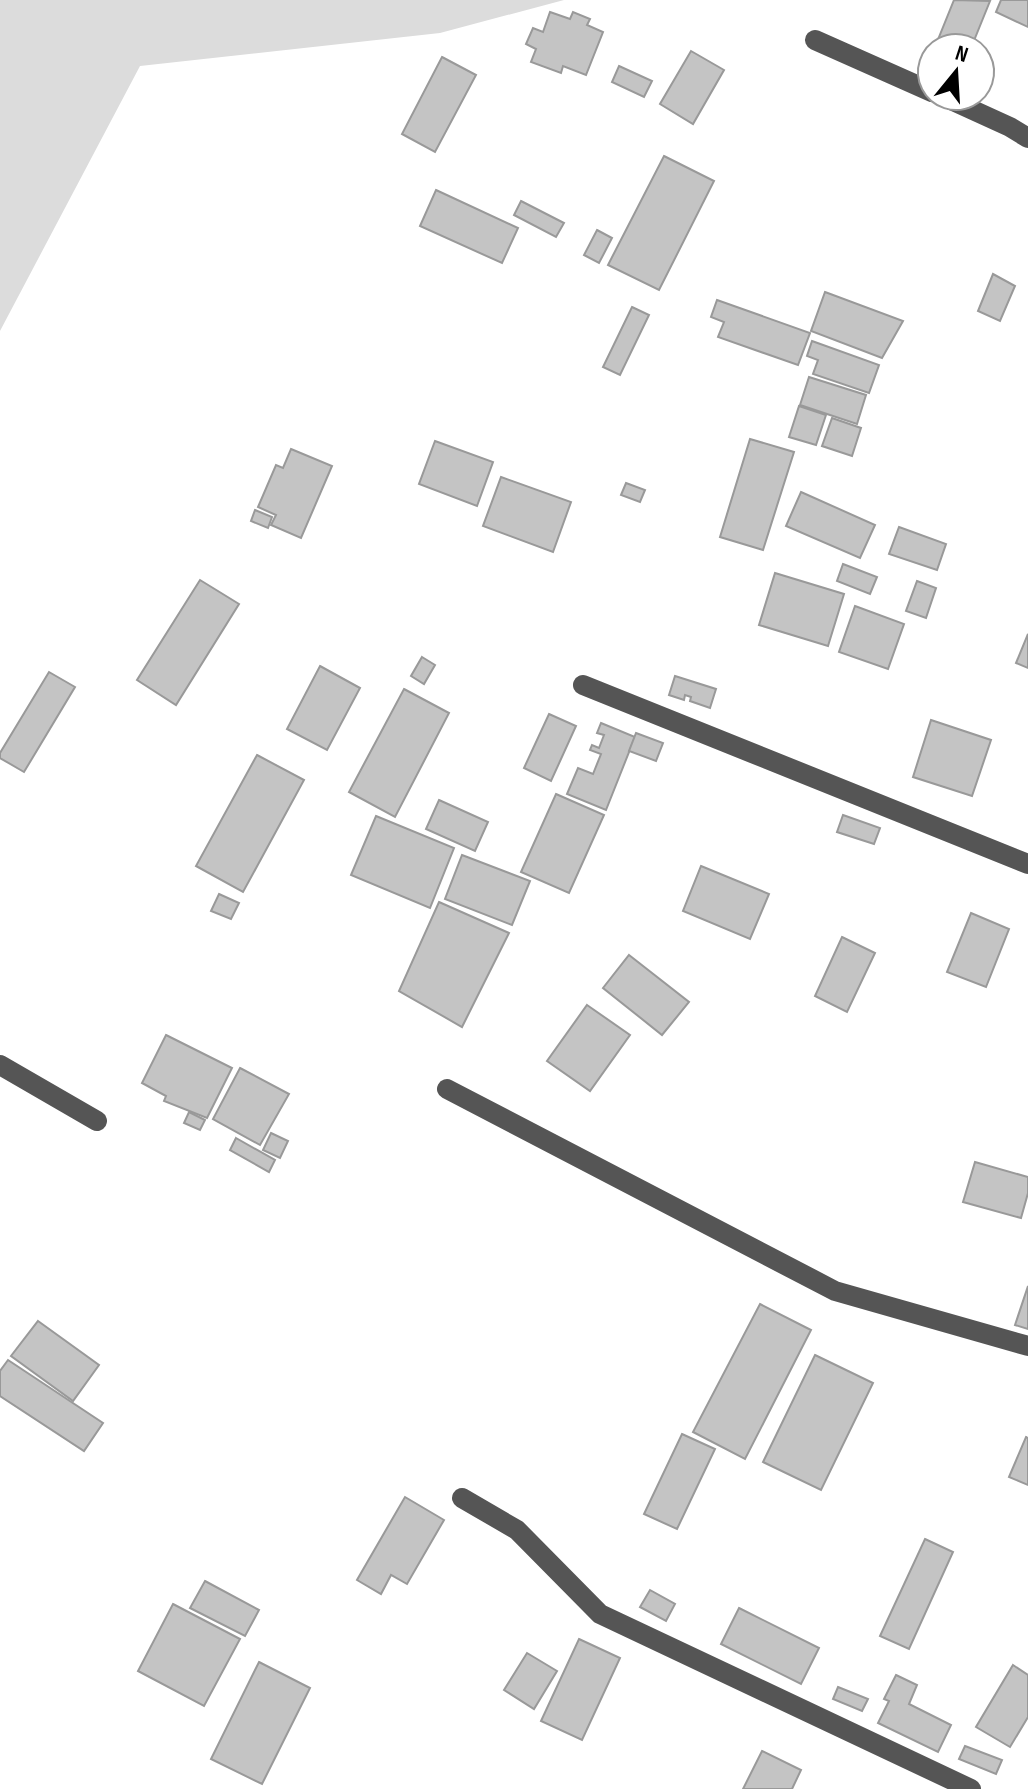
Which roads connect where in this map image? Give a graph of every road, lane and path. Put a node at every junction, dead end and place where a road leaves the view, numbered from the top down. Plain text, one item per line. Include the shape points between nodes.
1 (815, 40) dead end
2 (916, 85) edge
3 (975, 112) edge
4 (1028, 138) edge
5 (583, 685) dead end
6 (1028, 864) edge
7 (0, 1065) edge
8 (447, 1089) dead end
9 (97, 1121) dead end
10 (1028, 1346) edge
11 (462, 1498) dead end
12 (971, 1789) edge

1 - 2 street
3 - 4 street
5 - 6 street
7 - 9 street
8 - 10 street via 835,1291
11 - 12 street via 517,1530 600,1614

